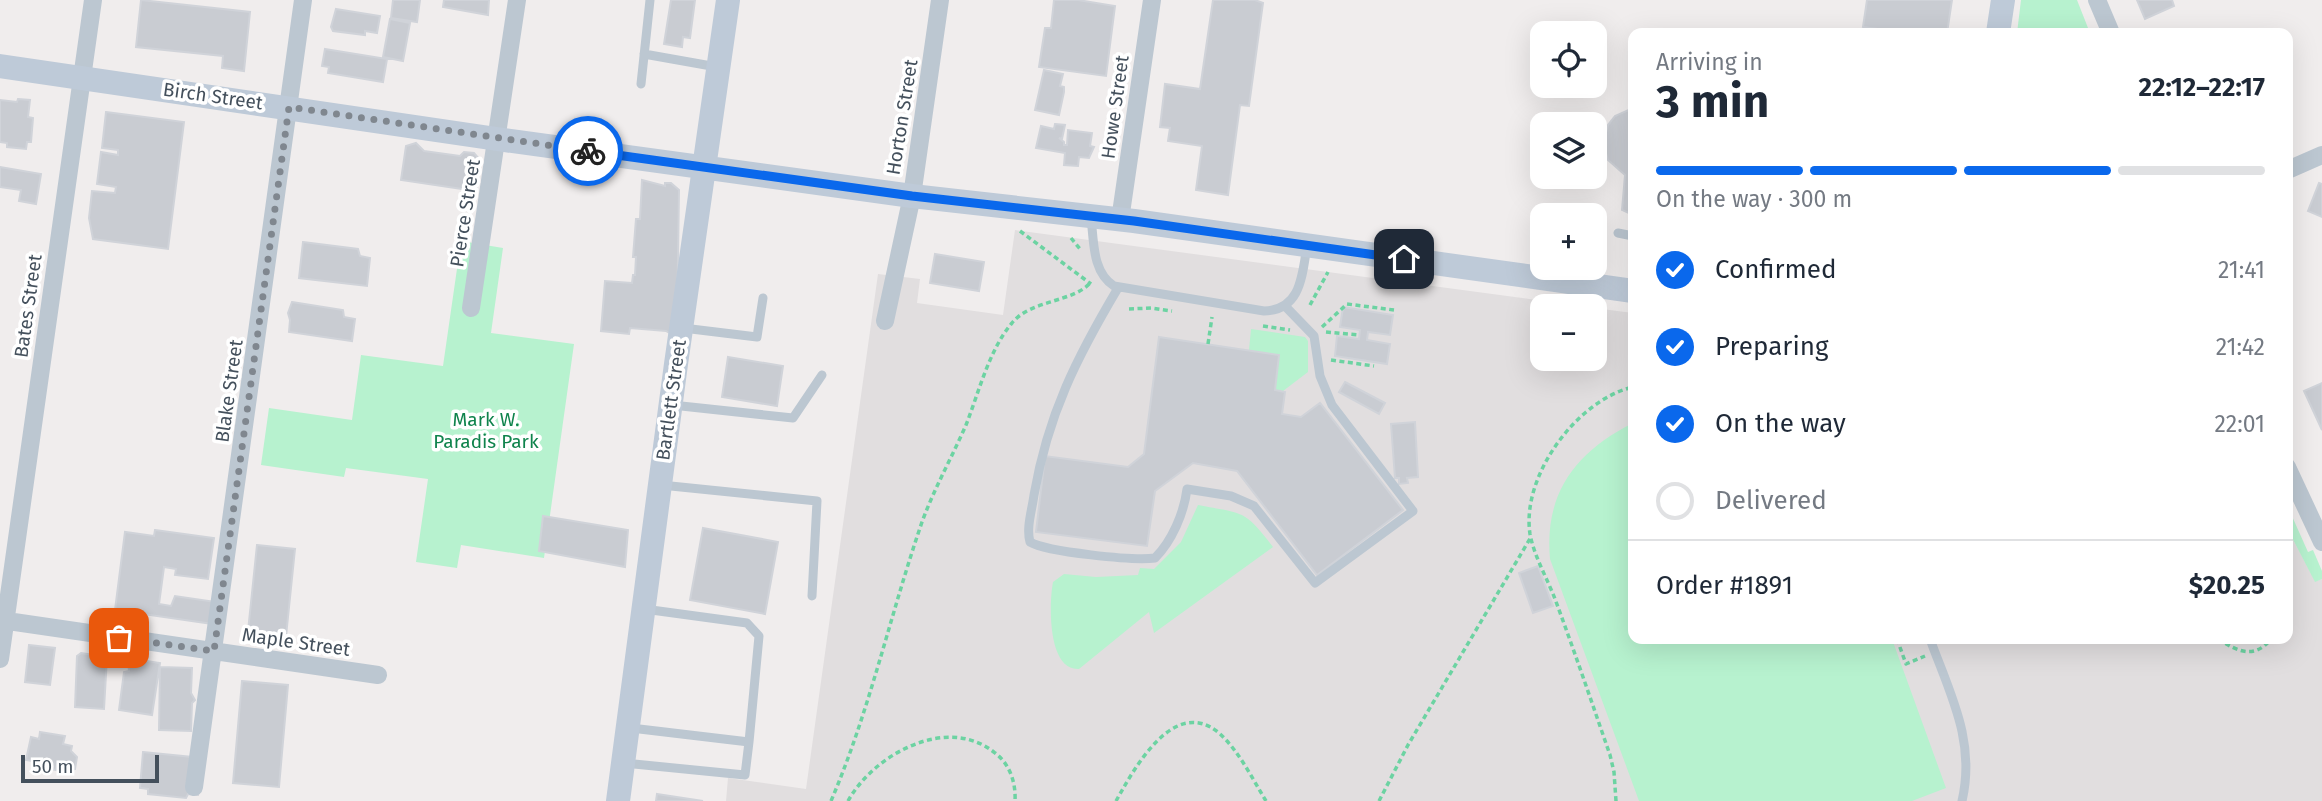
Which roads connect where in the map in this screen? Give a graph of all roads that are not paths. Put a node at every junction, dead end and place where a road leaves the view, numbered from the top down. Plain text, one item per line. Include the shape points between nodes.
1 (93, 0) edge
2 (303, 0) edge
3 (517, 0) edge
4 (650, 0) edge
5 (728, 0) edge
6 (940, 0) edge
7 (1152, 0) edge
8 (2003, 0) edge
9 (2097, 0) edge
10 (1999, 28) edge
11 (2109, 28) edge
12 (644, 54) junction
13 (0, 66) edge
14 (719, 67) junction
15 (81, 78) junction
16 (641, 84) dead end
17 (289, 107) junction
18 (498, 139) junction
19 (2322, 155) edge
20 (705, 167) junction
21 (2293, 168) edge
22 (912, 196) junction
23 (1091, 216) junction
24 (1120, 220) junction
25 (1618, 233) dead end
26 (1628, 235) edge
27 (1308, 245) junction
28 (1118, 288) junction
29 (1628, 290) edge
30 (763, 298) dead end
31 (1286, 306) junction
32 (471, 308) dead end
33 (886, 321) dead end
34 (681, 328) junction
35 (822, 375) dead end
36 (670, 405) junction
37 (2293, 480) edge
38 (660, 485) junction
39 (2322, 542) edge
40 (812, 596) dead end
41 (643, 609) junction
42 (3, 620) edge
43 (1932, 644) edge
44 (214, 651) junction
45 (0, 659) edge
46 (378, 675) dead end
47 (627, 727) junction
48 (749, 742) junction
49 (623, 762) junction
50 (194, 787) dead end
51 (618, 801) edge
52 (1962, 801) edge

1 - 15 street, Bates Street
2 - 17 street, Blake Street
3 - 18 street, Pierce Street
4 - 12 lane
5 - 14 street, Bartlett Street
6 - 22 street, Horton Street
7 - 24 street, Howe Street
8 - 10 street
9 - 11 street
12 - 14 lane
12 - 16 lane
13 - 15 street, Birch Street
14 - 20 street, Bartlett Street
15 - 17 street, Birch Street
15 - 42 street, Bates Street
17 - 18 street, Birch Street
17 - 44 street, Blake Street
18 - 20 street, Birch Street
18 - 32 street, Pierce Street
19 - 21 street
20 - 22 street, Birch Street
20 - 34 street, Bartlett Street
22 - 23 street, Birch Street
22 - 33 street, Horton Street
23 - 24 street, Birch Street
23 - 28 lane via 1098,265 1108,282
24 - 27 street, Birch Street
25 - 26 lane
27 - 29 street, Birch Street
27 - 31 lane via 1298,291
28 - 31 lane via 1264,311
28 - 31 lane via 1080,354 1048,432 1030,542 1155,558 1181,515 1187,489 1231,496 1254,506 1315,583 1413,511 1332,405 1324,392 1314,336
30 - 34 lane via 757,337
34 - 36 street, Bartlett Street
35 - 36 lane via 793,418
36 - 38 street, Bartlett Street
37 - 39 street
38 - 40 lane via 817,501
38 - 41 street, Bartlett Street
41 - 47 street, Bartlett Street
41 - 48 lane via 747,622 759,636
42 - 44 street, Maple Street
42 - 45 street, Bates Street
43 - 52 lane via 1965,743 1968,764
44 - 46 street, Maple Street
44 - 50 street, Blake Street
47 - 48 lane
47 - 49 street, Bartlett Street
48 - 49 lane via 745,775
49 - 51 street, Bartlett Street

